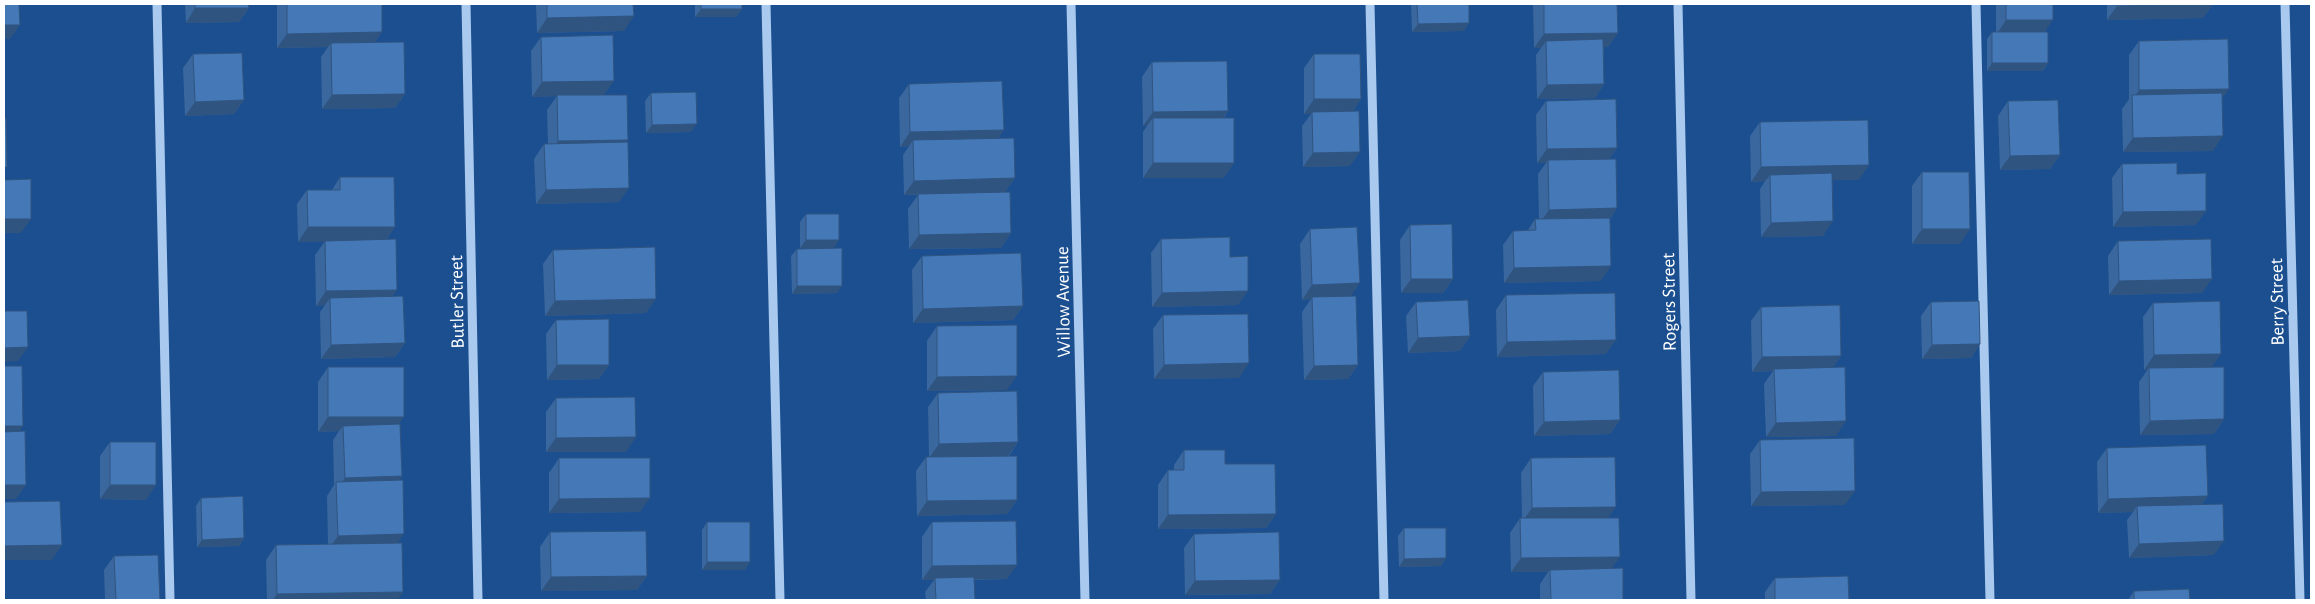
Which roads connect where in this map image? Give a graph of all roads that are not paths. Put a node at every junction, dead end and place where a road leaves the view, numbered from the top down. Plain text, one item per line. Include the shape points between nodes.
1 (157, 4) edge
2 (466, 4) edge
3 (766, 4) edge
4 (1071, 4) edge
5 (1370, 4) edge
6 (1678, 4) edge
7 (1976, 4) edge
8 (2286, 4) edge
9 (170, 600) edge
10 (478, 600) edge
11 (780, 600) edge
12 (1085, 600) edge
13 (1384, 600) edge
14 (1691, 600) edge
15 (1990, 600) edge
16 (2300, 600) edge

1 - 9 street
2 - 10 street, Butler Street
3 - 11 street
4 - 12 street, Willow Avenue
5 - 13 street
6 - 14 street, Rogers Street
7 - 15 street
8 - 16 street, Berry Street

